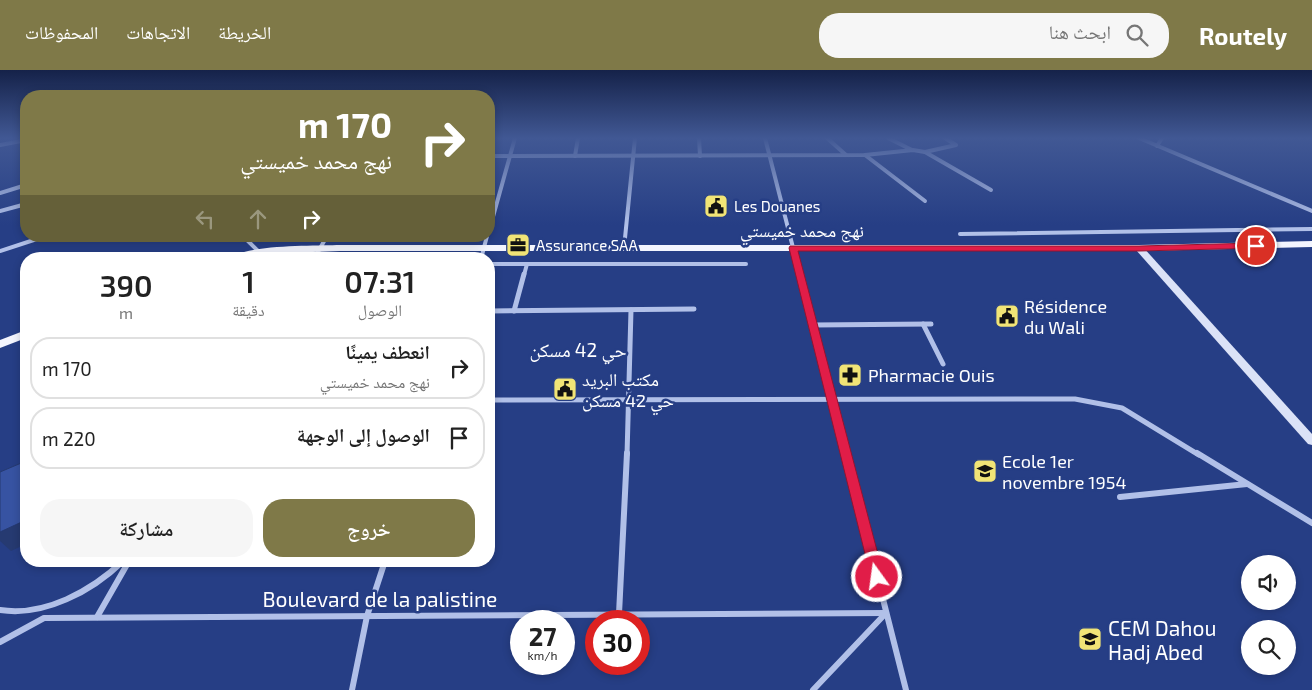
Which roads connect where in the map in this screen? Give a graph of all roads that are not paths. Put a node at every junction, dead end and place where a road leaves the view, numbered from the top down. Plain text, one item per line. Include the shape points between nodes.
1 (507, 167) edge
2 (633, 167) edge
3 (773, 167) edge
4 (881, 167) edge
5 (951, 167) edge
6 (1207, 167) edge
7 (20, 187) edge
8 (990, 190) dead end
9 (0, 193) edge
10 (925, 201) dead end
11 (20, 206) edge
12 (495, 210) edge
13 (0, 211) edge
14 (1312, 211) edge
15 (1312, 229) edge
16 (960, 234) dead end
17 (28, 242) edge
18 (249, 242) edge
19 (324, 242) edge
20 (486, 242) edge
21 (1312, 244) edge
22 (320, 248) junction
23 (484, 248) junction
24 (624, 248) junction
25 (793, 248) junction
26 (1139, 248) junction
27 (0, 251) edge
28 (258, 252) joint
29 (318, 252) edge
30 (483, 252) edge
31 (495, 264) edge
32 (527, 264) junction
33 (746, 264) dead end
34 (694, 309) dead end
35 (631, 310) junction
36 (495, 311) edge
37 (514, 311) junction
38 (923, 324) junction
39 (931, 324) dead end
40 (813, 325) junction
41 (20, 336) edge
42 (0, 344) edge
43 (943, 364) dead end
44 (630, 399) junction
45 (832, 399) junction
46 (495, 400) edge
47 (1312, 441) edge
48 (1248, 484) junction
49 (1120, 496) dead end
50 (1312, 522) edge
51 (115, 567) edge
52 (126, 567) edge
53 (383, 567) edge
54 (0, 610) edge
55 (619, 610) edge
56 (886, 613) junction
57 (585, 614) edge
58 (650, 614) edge
59 (366, 616) junction
60 (97, 617) junction
61 (0, 642) edge
62 (352, 690) edge
63 (813, 690) edge
64 (906, 690) edge

1 - 12 street
2 - 24 street
3 - 25 street
4 - 10 street
5 - 8 street
6 - 14 street
7 - 9 street
11 - 13 street
15 - 16 street
17 - 27 street
18 - 28 street
19 - 22 street
20 - 23 street
21 - 26 main road, نهج محمد خميستي
22 - 23 main road, نهج محمد خميستي
22 - 28 main road, نهج محمد خميستي
22 - 29 street
23 - 24 main road, نهج محمد خميستي
23 - 30 street
24 - 25 main road, نهج محمد خميستي
25 - 26 main road, نهج محمد خميستي
25 - 40 street
26 - 47 street
31 - 32 street
32 - 33 street
32 - 37 street
34 - 35 street
35 - 37 street
35 - 44 street
36 - 37 street
38 - 39 street
38 - 40 street
38 - 43 street
40 - 45 street
41 - 42 main road
44 - 45 street
44 - 46 street
44 - 55 street
45 - 48 street via 1075,399 1122,408
45 - 56 street
48 - 49 street
48 - 50 street
51 - 54 street via 91,586 56,603 21,612
52 - 60 street
53 - 59 street
56 - 58 street, Boulevard de la palistine
56 - 63 street
56 - 64 street
57 - 59 street, Boulevard de la palistine
59 - 60 street, Boulevard de la palistine
59 - 62 street
60 - 61 street, Boulevard de la palistine via 44,618

